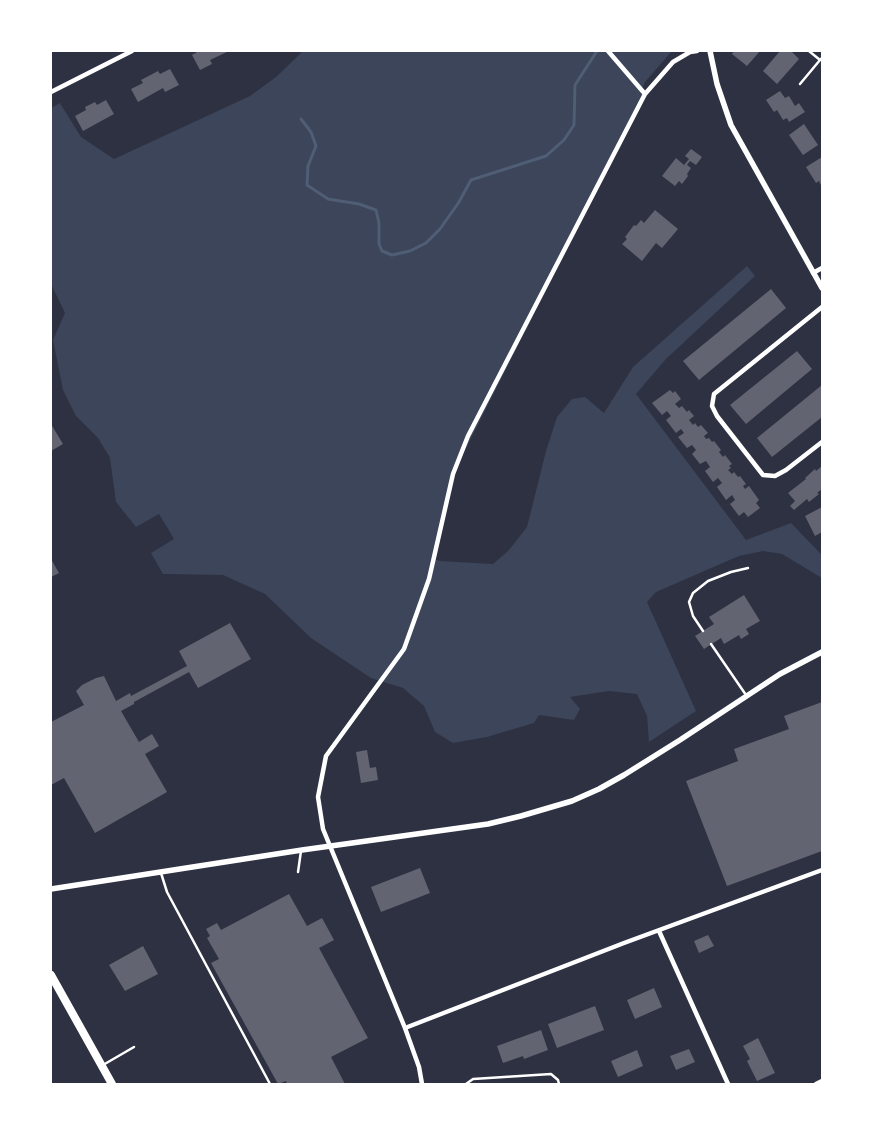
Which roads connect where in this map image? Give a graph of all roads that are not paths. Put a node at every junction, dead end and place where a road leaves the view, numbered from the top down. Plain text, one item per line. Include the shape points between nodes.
1 (132, 51) edge
2 (608, 51) edge
3 (697, 51) edge
4 (710, 51) edge
5 (809, 51) edge
6 (821, 59) edge
7 (800, 84) dead end
8 (51, 92) edge
9 (645, 94) junction
10 (822, 268) edge
11 (813, 273) junction
12 (822, 288) edge
13 (822, 307) edge
14 (822, 442) edge
15 (748, 568) dead end
16 (703, 631) dead end
17 (711, 644) dead end
18 (822, 652) edge
19 (746, 696) junction
20 (331, 846) junction
21 (302, 850) junction
22 (822, 870) edge
23 (160, 872) junction
24 (298, 872) dead end
25 (51, 888) edge
26 (659, 931) junction
27 (51, 975) edge
28 (405, 1028) junction
29 (134, 1047) dead end
30 (102, 1065) junction
31 (822, 1081) edge
32 (112, 1084) edge
33 (270, 1084) edge
34 (422, 1084) edge
35 (466, 1084) edge
36 (559, 1084) edge
37 (728, 1084) edge
38 (816, 1084) edge

1 - 8 street
2 - 9 street
3 - 9 street via 672,62
4 - 11 street via 731,125
5 - 6 lane
6 - 7 lane
9 - 20 street via 468,436 453,474 429,579 404,649 326,756 318,797 323,829
10 - 11 street
11 - 12 street
13 - 14 street via 714,394 712,406 763,475 775,476 786,470
15 - 16 lane via 708,581 693,593 688,602
17 - 19 lane
18 - 19 street
19 - 20 street via 624,775 572,801 488,824
20 - 21 street
20 - 28 street
21 - 23 street
21 - 24 lane
22 - 26 street
23 - 25 street
23 - 33 lane via 167,892
26 - 28 street
26 - 37 street
27 - 30 main road
28 - 34 street
29 - 30 lane
30 - 32 main road
31 - 38 street
35 - 36 lane via 473,1079 551,1074

